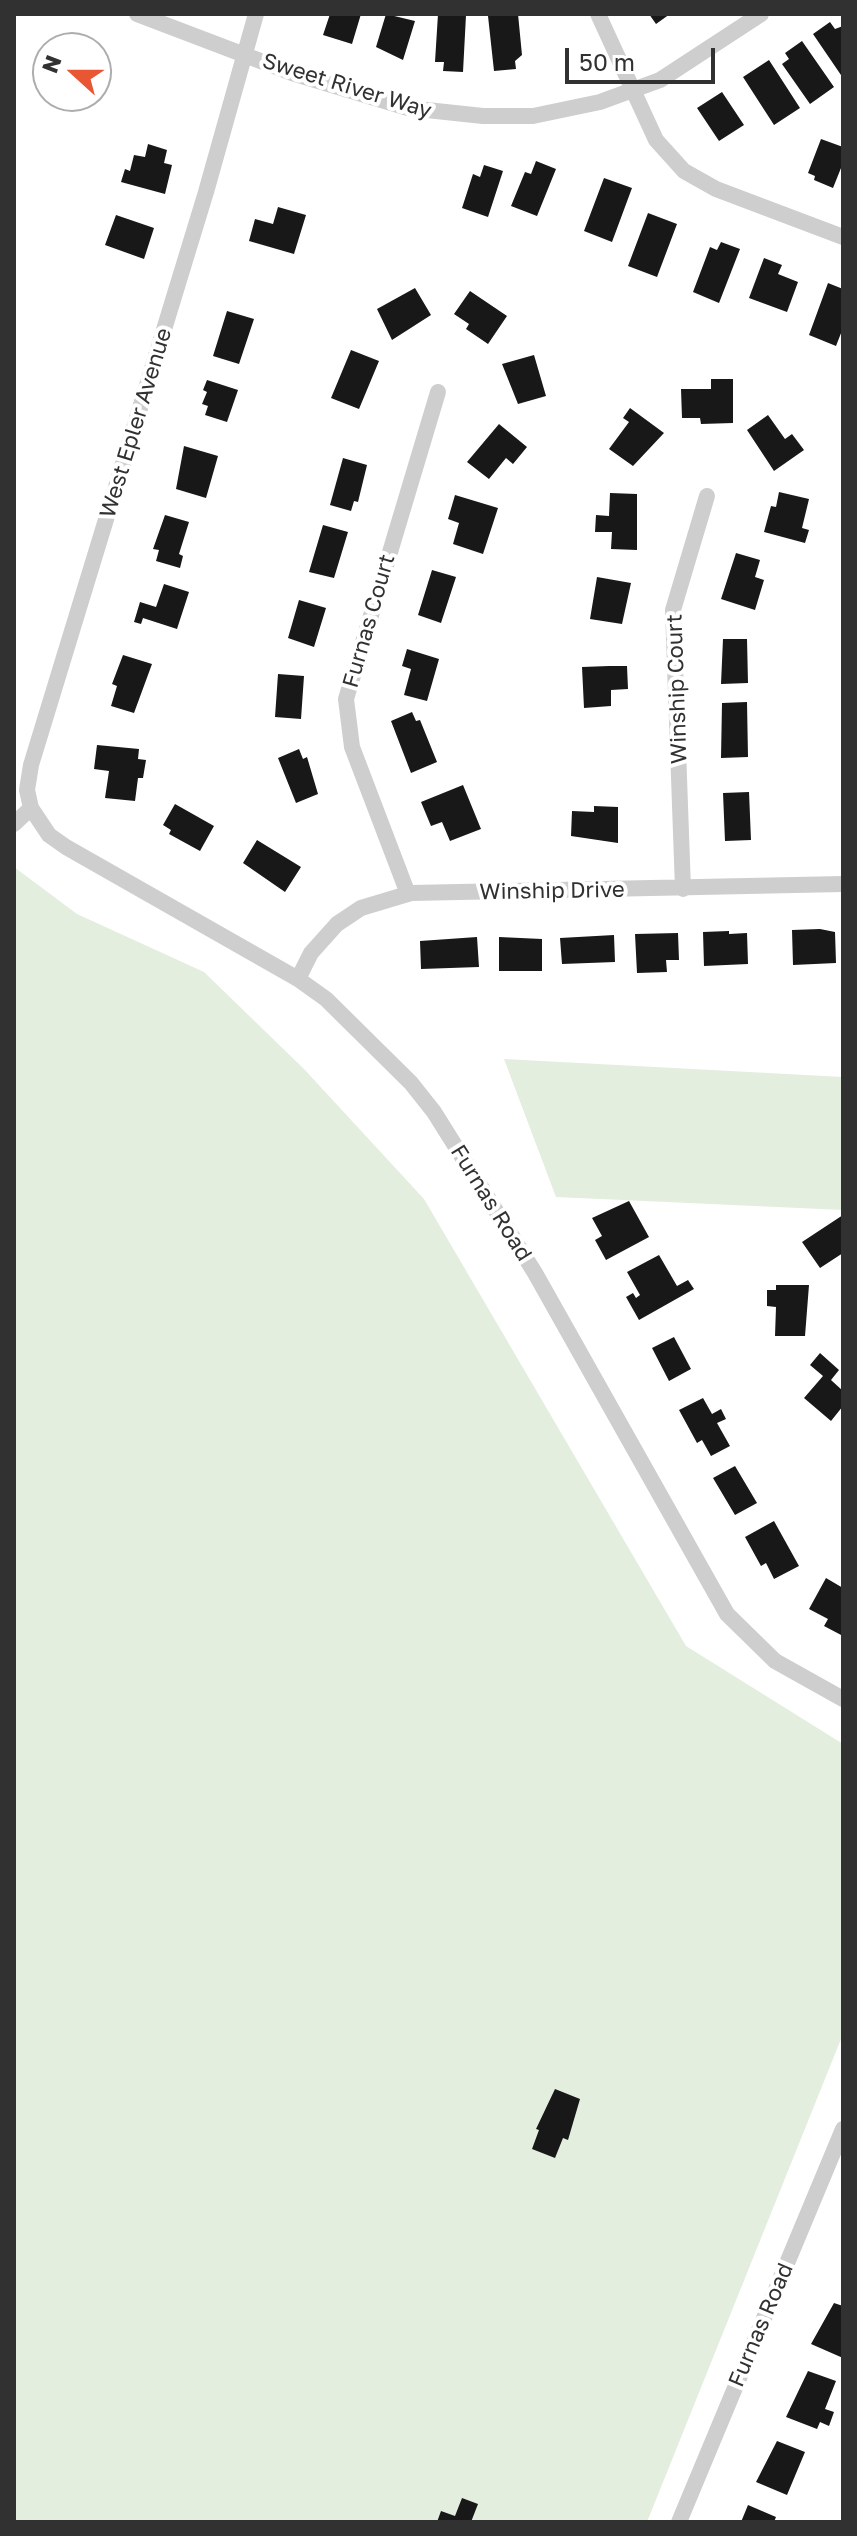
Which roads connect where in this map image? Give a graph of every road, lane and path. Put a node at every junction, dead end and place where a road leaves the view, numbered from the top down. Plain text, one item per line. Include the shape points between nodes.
1 (137, 14) edge
2 (256, 14) edge
3 (598, 14) edge
4 (761, 14) edge
5 (244, 55) junction
6 (633, 90) junction
7 (843, 237) edge
8 (438, 392) dead end
9 (707, 496) dead end
10 (31, 808) junction
11 (14, 824) edge
12 (843, 884) edge
13 (683, 889) junction
14 (408, 894) junction
15 (298, 979) junction
16 (843, 1699) edge
17 (843, 2129) edge
18 (679, 2522) edge

1 - 5 street, Sweet River Way
2 - 5 street, West Epler Avenue
3 - 6 street
4 - 6 street, Sweet River Way via 660,80
5 - 6 street, Sweet River Way via 364,95 445,115 533,116
5 - 10 street, West Epler Avenue via 31,765
6 - 7 street via 656,140 684,171 716,189
8 - 14 street, Furnas Court via 346,699 352,747
9 - 13 street, Winship Court via 673,610
10 - 11 street
10 - 15 street, Furnas Road via 49,835 66,847
12 - 13 street, Winship Drive
13 - 14 street, Winship Drive
14 - 15 street, Winship Drive via 361,908 337,924 311,953
15 - 16 street, Furnas Road via 363,1034 434,1112 535,1273 727,1614 775,1661
17 - 18 street, Furnas Road

